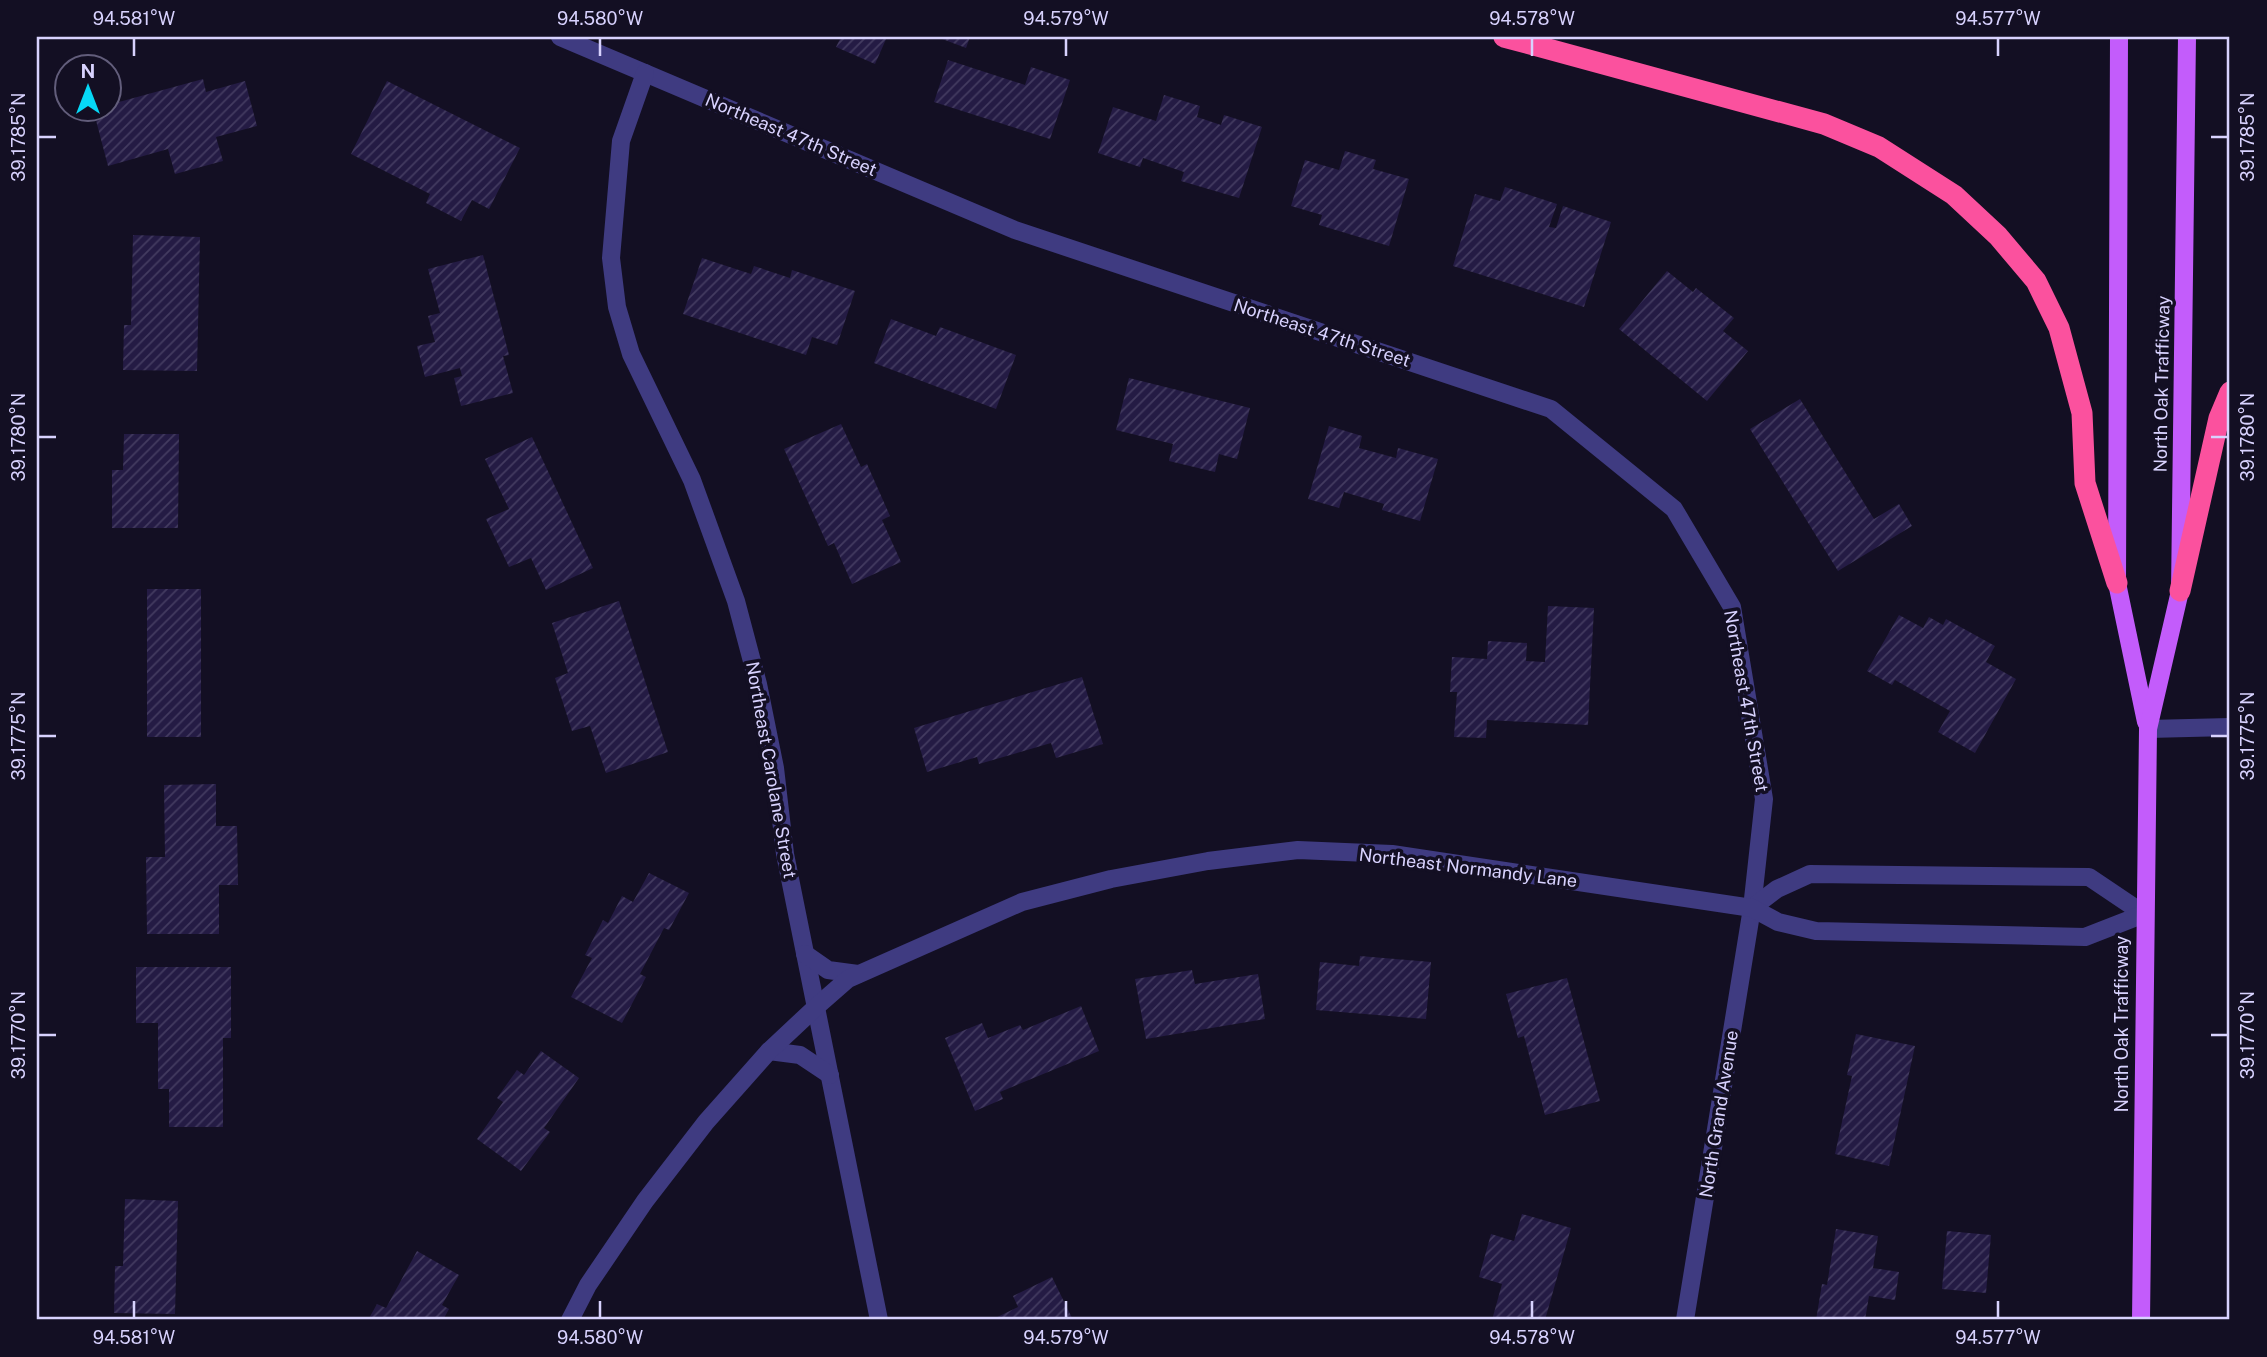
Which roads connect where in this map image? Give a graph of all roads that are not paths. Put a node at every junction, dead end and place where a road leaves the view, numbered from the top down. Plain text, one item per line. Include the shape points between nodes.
1 (560, 37) edge
2 (1504, 37) edge
3 (2119, 37) edge
4 (2188, 37) edge
5 (645, 73) junction
6 (2230, 391) edge
7 (2117, 583) junction
8 (2180, 591) junction
9 (2230, 727) edge
10 (2148, 729) junction
11 (1752, 908) junction
12 (2144, 914) junction
13 (805, 954) junction
14 (858, 974) junction
15 (816, 1007) junction
16 (769, 1051) junction
17 (830, 1075) junction
18 (570, 1320) edge
19 (879, 1320) edge
20 (1685, 1320) edge
21 (2141, 1320) edge

1 - 5 street, Northeast 47th Street
2 - 7 highway via 1824,124 1879,147 1954,195 1998,236 2036,281 2059,328 2082,413 2085,483
3 - 7 main road, North Oak Trafficway
4 - 8 main road, North Oak Trafficway
5 - 11 street, Northeast 47th Street via 1015,230 1551,409 1674,509 1732,607 1764,799
5 - 13 street, Northeast Carolane Street via 621,141 611,258 617,307 631,354 692,480 736,601 761,696
6 - 8 highway
7 - 10 main road, North Oak Trafficway
8 - 10 main road, North Oak Trafficway
9 - 10 street
10 - 12 main road, North Oak Trafficway
11 - 12 street, Northeast Normandy Lane via 1778,922 1816,931 2071,937 2085,937
11 - 12 street via 1777,889 1810,874 2090,877
11 - 14 street, Northeast Normandy Lane via 1392,854 1298,850 1111,878 1022,902
11 - 20 street, North Grand Avenue
12 - 21 main road, North Oak Trafficway
13 - 14 street via 828,970
13 - 15 street, Northeast Carolane Street
14 - 15 street, Northeast Normandy Lane
15 - 16 street, Northeast Normandy Lane
15 - 17 street, Northeast Carolane Street
16 - 17 street via 800,1055
16 - 18 street, Northeast Normandy Lane via 645,1201
17 - 19 street, Northeast Carolane Street

